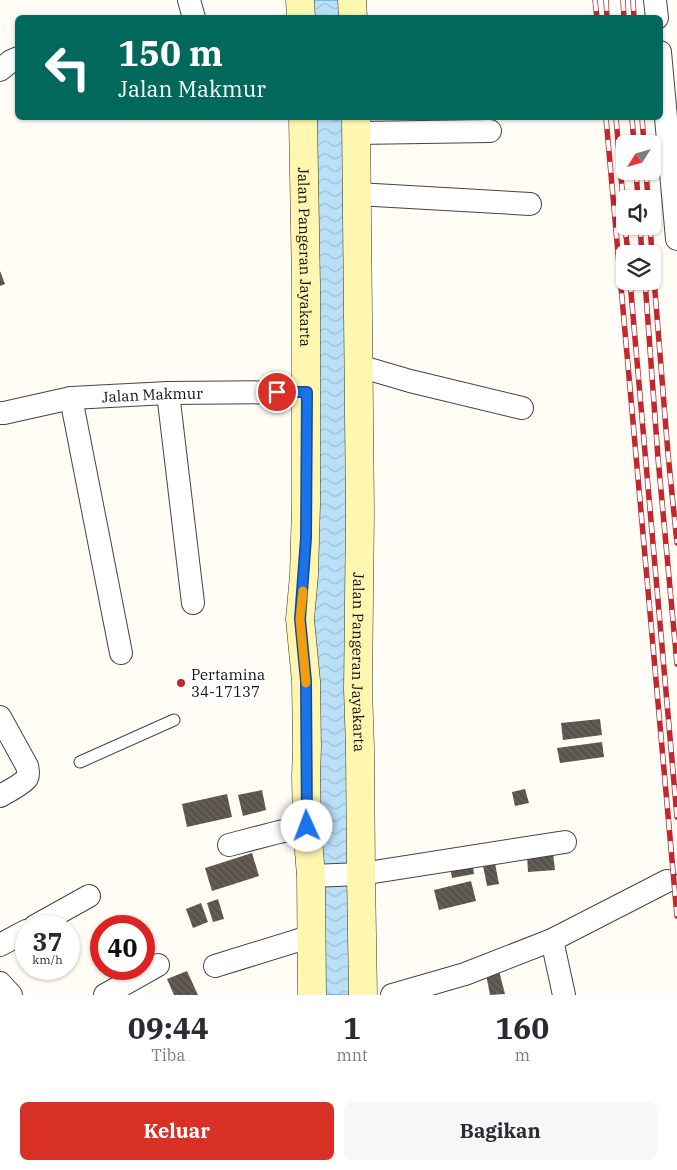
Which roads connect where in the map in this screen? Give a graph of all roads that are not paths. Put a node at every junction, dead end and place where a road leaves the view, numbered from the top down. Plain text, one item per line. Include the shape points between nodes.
1 (189, 0) edge
2 (300, 0) edge
3 (352, 0) edge
4 (655, 0) edge
5 (193, 15) edge
6 (301, 15) edge
7 (353, 15) edge
8 (657, 15) edge
9 (15, 60) edge
10 (0, 70) edge
11 (663, 85) edge
12 (303, 120) edge
13 (356, 125) edge
14 (490, 131) dead end
15 (357, 194) junction
16 (530, 204) dead end
17 (677, 238) edge
18 (359, 366) junction
19 (307, 392) junction
20 (168, 393) junction
21 (71, 398) junction
22 (522, 408) dead end
23 (0, 413) edge
24 (193, 603) dead end
25 (121, 653) dead end
26 (0, 717) edge
27 (174, 720) dead end
28 (80, 762) dead end
29 (0, 796) edge
30 (307, 826) junction
31 (565, 842) dead end
32 (229, 845) dead end
33 (354, 874) junction
34 (315, 876) junction
35 (667, 881) dead end
36 (89, 896) dead end
37 (55, 915) edge
38 (312, 936) junction
39 (15, 937) edge
40 (552, 940) junction
41 (0, 945) edge
42 (158, 965) dead end
43 (215, 966) dead end
44 (0, 983) edge
45 (428, 990) edge
46 (11, 995) edge
47 (104, 995) edge
48 (312, 995) edge
49 (363, 995) edge
50 (392, 995) edge
51 (564, 995) edge

1 - 5 street
2 - 6 street
3 - 7 street
4 - 8 street
9 - 10 street
11 - 17 street
12 - 19 street, Jalan Pangeran Jayakarta
13 - 14 street
13 - 15 street, Jalan Pangeran Jayakarta
15 - 16 street
15 - 18 street, Jalan Pangeran Jayakarta
18 - 22 street
18 - 33 street, Jalan Pangeran Jayakarta via 360,748
19 - 20 street, Jalan Makmur
19 - 30 street, Jalan Pangeran Jayakarta via 306,538 300,619 306,681
20 - 21 street, Jalan Makmur
20 - 24 street
21 - 23 street, Jalan Makmur
21 - 25 street
26 - 29 street via 28,772 24,781
27 - 28 lane
30 - 32 street
30 - 34 street, Jalan Pangeran Jayakarta
31 - 33 street
33 - 34 street
33 - 49 street, Jalan Pangeran Jayakarta
34 - 38 street, Jalan Pangeran Jayakarta
35 - 40 street
36 - 37 street
38 - 43 street
38 - 48 street, Jalan Pangeran Jayakarta
39 - 41 street
40 - 45 street
40 - 51 street
42 - 47 street
44 - 46 street
45 - 50 street

